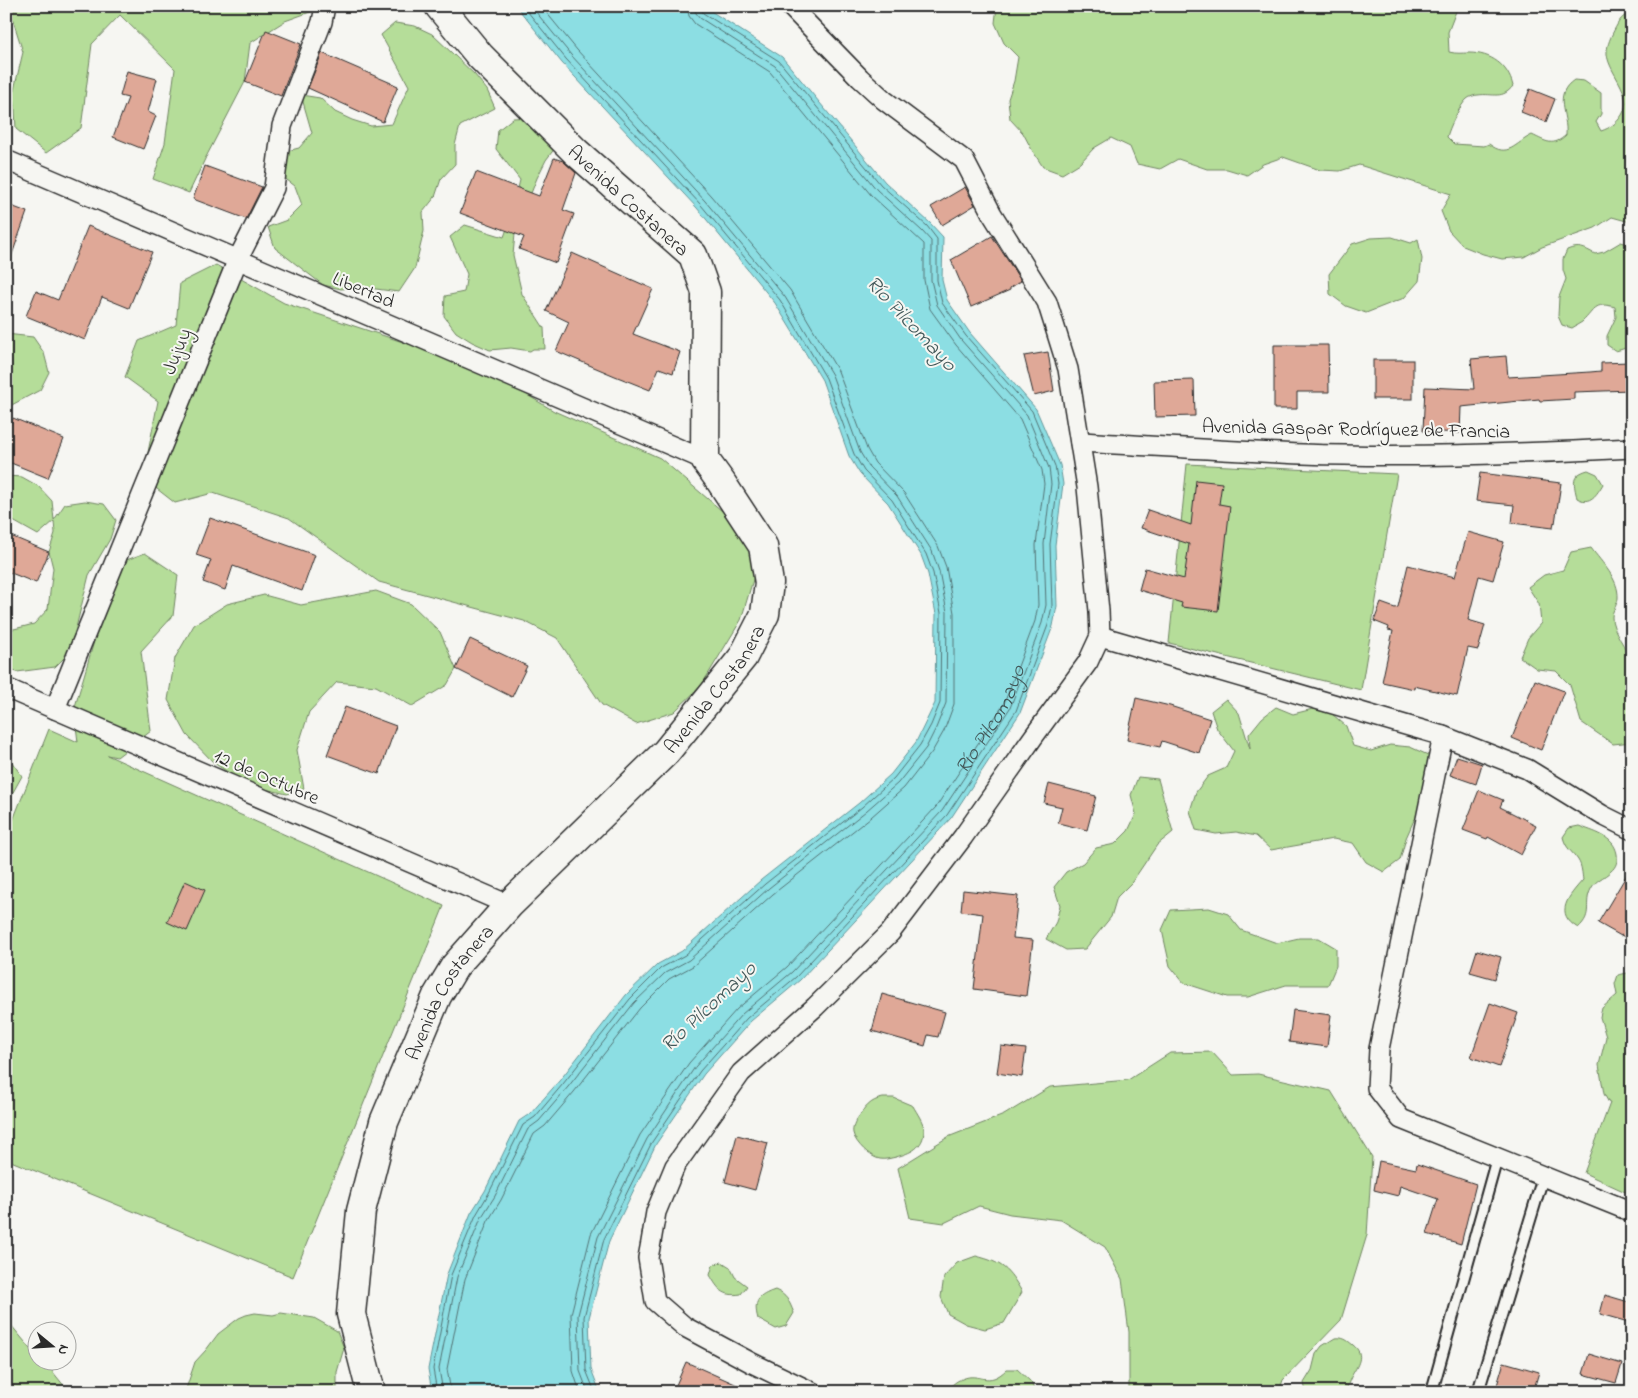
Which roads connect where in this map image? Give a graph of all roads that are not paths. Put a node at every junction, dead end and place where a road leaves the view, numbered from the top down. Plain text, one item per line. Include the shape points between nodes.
1 (325, 6) edge
2 (439, 6) edge
3 (790, 6) edge
4 (6, 160) edge
5 (238, 259) junction
6 (1080, 442) junction
7 (1632, 448) edge
8 (705, 460) junction
9 (1100, 636) junction
10 (6, 688) edge
11 (55, 709) junction
12 (1443, 736) junction
13 (1632, 830) edge
14 (509, 905) junction
15 (1497, 1158) junction
16 (1543, 1177) junction
17 (1632, 1212) edge
18 (1432, 1391) edge
19 (371, 1392) edge
20 (812, 1392) edge
21 (1478, 1392) edge

1 - 5 street, Jujuy via 322,22 282,126 274,188
2 - 8 street, Avenida Costanera via 480,56 576,152 692,255 706,292
3 - 6 street via 884,100 964,160 992,214 1046,302 1068,369
4 - 5 street, Libertad
5 - 8 street, Libertad
5 - 11 street, Jujuy
6 - 7 street, Avenida Gaspar Rodríguez de Francia via 1304,454 1451,454
6 - 9 street
8 - 14 street, Avenida Costanera via 763,546 769,583 765,614 743,657 666,752
9 - 12 street
9 - 20 street via 1088,662 963,838 890,933 815,1007 741,1072 675,1166 659,1202 648,1258 655,1301 685,1327
10 - 11 street, 12 de Octubre
11 - 14 street, 12 de Octubre
12 - 13 street via 1527,769
12 - 15 street via 1379,1049 1377,1088 1400,1119
14 - 19 street, Avenida Costanera via 454,966 384,1122 361,1211 351,1314
15 - 16 street
15 - 18 lane
16 - 17 street
16 - 21 lane

